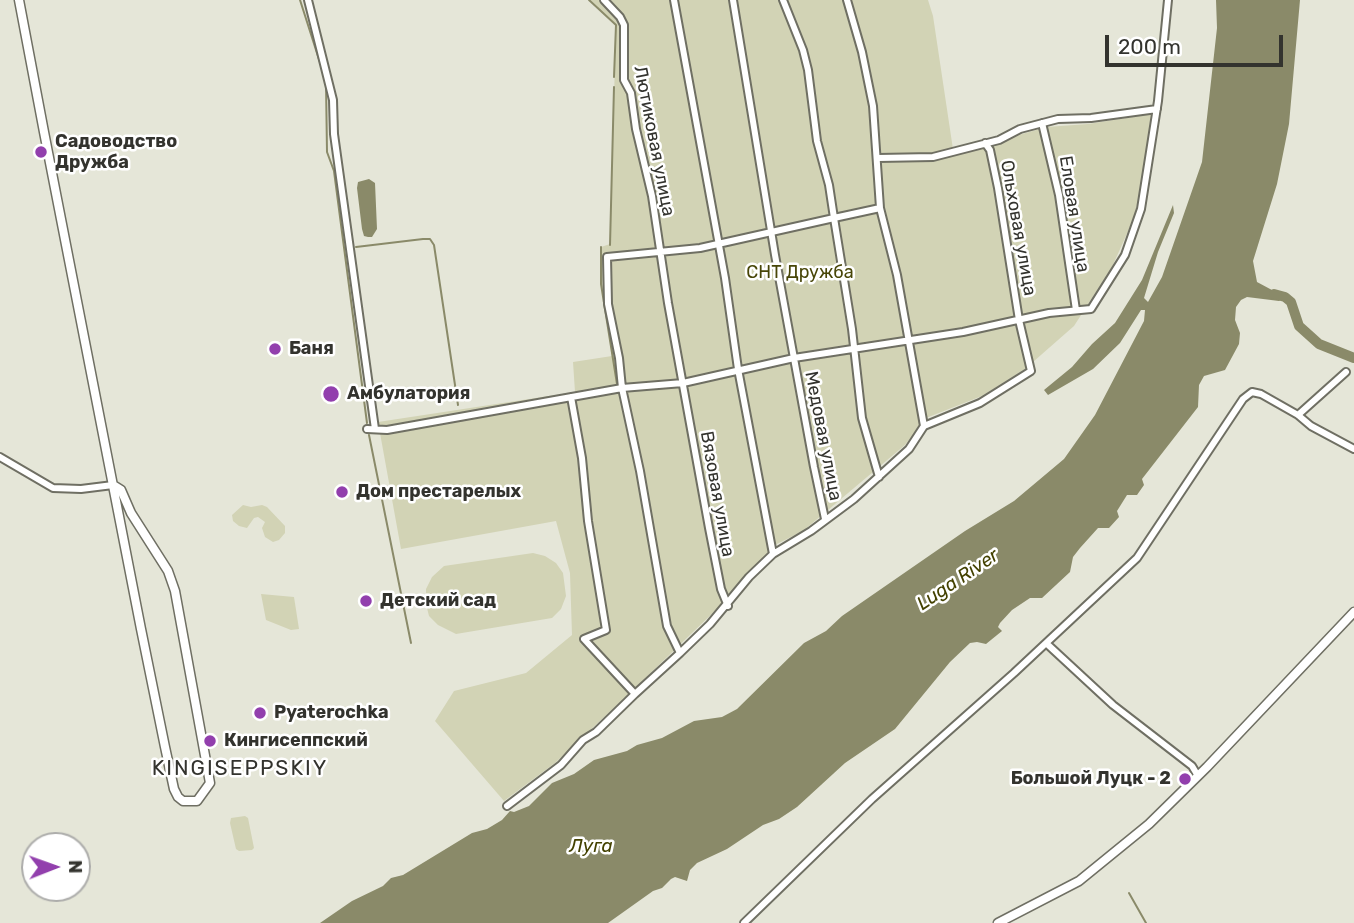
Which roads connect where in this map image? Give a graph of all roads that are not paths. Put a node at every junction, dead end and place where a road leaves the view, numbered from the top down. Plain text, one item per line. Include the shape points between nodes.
1 (19, 0) edge
2 (308, 0) edge
3 (604, 0) edge
4 (674, 0) edge
5 (733, 0) edge
6 (783, 0) edge
7 (847, 0) edge
8 (1168, 0) edge
9 (1157, 109) junction
10 (1042, 124) junction
11 (985, 144) junction
12 (878, 158) junction
13 (880, 208) junction
14 (834, 219) junction
15 (772, 233) junction
16 (719, 244) junction
17 (661, 252) junction
18 (1076, 310) junction
19 (1019, 320) junction
20 (910, 339) junction
21 (852, 348) junction
22 (794, 358) junction
23 (738, 369) junction
24 (1346, 372) dead end
25 (683, 385) junction
26 (622, 388) junction
27 (571, 397) junction
28 (1298, 415) junction
29 (924, 426) junction
30 (1354, 449) edge
31 (0, 457) edge
32 (879, 477) junction
33 (113, 485) junction
34 (825, 519) junction
35 (773, 554) junction
36 (728, 606) junction
37 (1354, 612) edge
38 (1046, 643) junction
39 (680, 653) junction
40 (635, 694) junction
41 (1198, 776) junction
42 (507, 806) dead end
43 (744, 923) edge
44 (998, 923) edge

1 - 33 street
2 - 27 street via 333,100 371,429 387,430
3 - 17 street, Лютиковая улица via 624,26 624,80 631,93
4 - 16 street
5 - 15 street, Медовая улица
6 - 14 street via 808,70
7 - 12 street via 873,106
8 - 9 street
9 - 10 street
9 - 18 street via 1141,209 1125,255 1091,309
10 - 11 street
10 - 18 street, Еловая улица via 1059,195
11 - 12 street via 933,158
11 - 19 street, Ольховая улица via 998,188
12 - 13 street
13 - 14 street
13 - 20 street
14 - 15 street
14 - 21 street
15 - 16 street
15 - 22 street, Медовая улица
16 - 17 street
16 - 23 street
17 - 25 street, Лютиковая улица
17 - 26 street via 607,257 608,304
18 - 19 street
19 - 20 street
19 - 29 street, Ольховая улица via 1031,371 979,402
20 - 21 street
20 - 29 street
21 - 22 street
21 - 32 street via 862,418
22 - 23 street
22 - 34 street, Медовая улица
23 - 25 street
23 - 35 street
24 - 28 street
25 - 26 street
25 - 36 street, Вязовая улица via 715,562
26 - 27 street
26 - 39 street via 667,626
27 - 40 street via 606,630 584,639
28 - 30 street
28 - 38 street via 1261,394 1243,399 1138,558
29 - 32 street via 909,449
31 - 33 street via 53,488
32 - 34 street
33 - 33 street via 174,789 183,801 197,801 209,783 174,591 168,571 121,490
34 - 35 street
35 - 36 street
36 - 39 street
37 - 41 street
38 - 41 street via 1192,766
38 - 43 street via 872,799
39 - 40 street
40 - 42 street via 561,765
41 - 44 street via 1149,824 1079,881

